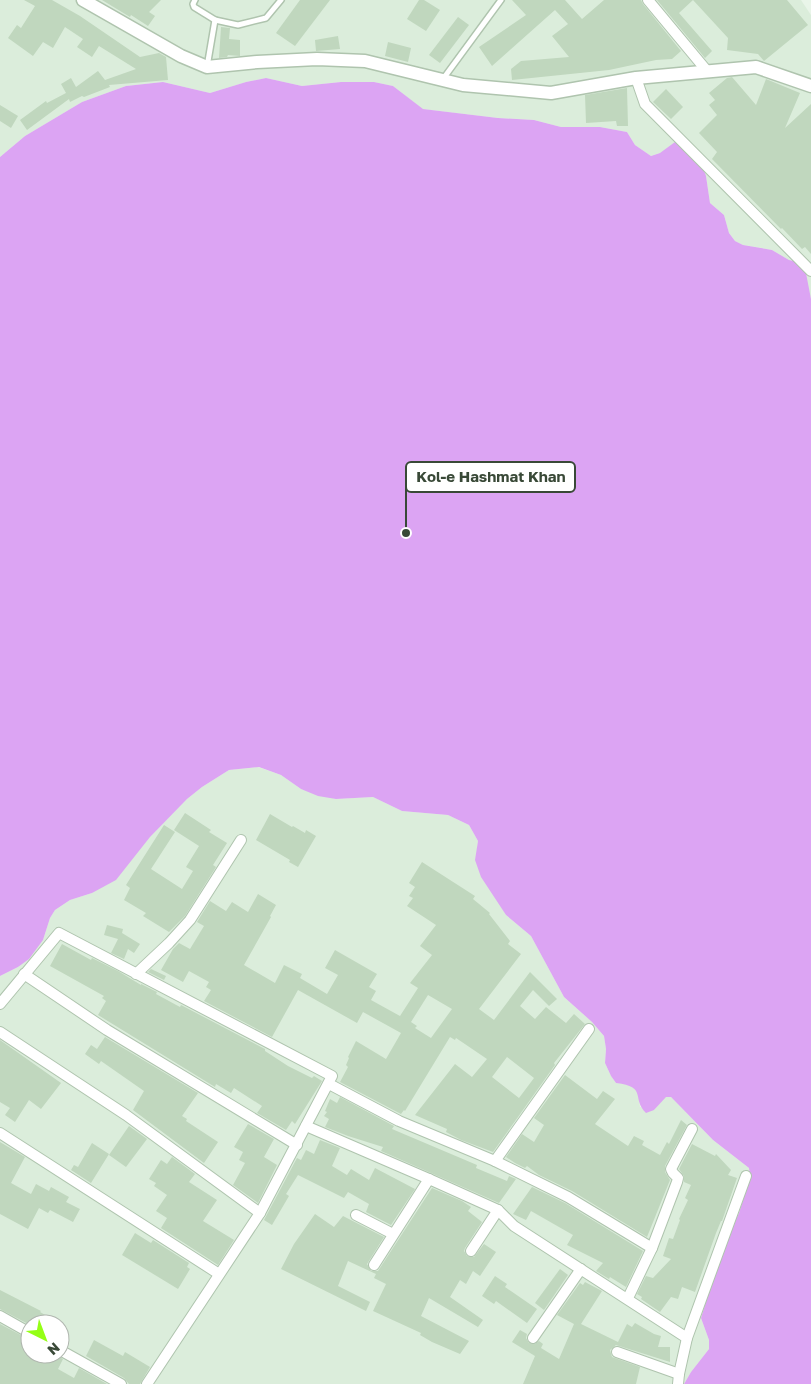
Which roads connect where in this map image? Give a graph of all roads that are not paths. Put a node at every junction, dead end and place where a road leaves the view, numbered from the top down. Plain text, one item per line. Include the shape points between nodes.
1 (83, 0) edge
2 (195, 0) edge
3 (281, 0) edge
4 (501, 0) edge
5 (648, 0) edge
6 (215, 20) junction
7 (207, 68) junction
8 (707, 71) junction
9 (636, 78) junction
10 (442, 80) junction
11 (811, 86) edge
12 (811, 271) edge
13 (242, 840) dead end
14 (24, 974) junction
15 (136, 974) junction
16 (0, 1004) edge
17 (589, 1029) dead end
18 (0, 1032) edge
19 (329, 1084) junction
20 (306, 1126) junction
21 (692, 1130) dead end
22 (0, 1133) edge
23 (297, 1145) junction
24 (495, 1161) junction
25 (746, 1176) dead end
26 (429, 1179) junction
27 (498, 1210) junction
28 (260, 1213) junction
29 (356, 1216) dead end
30 (393, 1234) junction
31 (652, 1248) junction
32 (471, 1251) dead end
33 (374, 1265) dead end
34 (581, 1269) junction
35 (219, 1274) junction
36 (628, 1298) junction
37 (0, 1316) edge
38 (20, 1327) edge
39 (533, 1338) dead end
40 (687, 1338) junction
41 (617, 1352) dead end
42 (70, 1355) edge
43 (679, 1379) edge
44 (122, 1384) edge
45 (147, 1384) edge

1 - 7 street
2 - 6 lane via 194,7
3 - 6 lane via 261,20 238,25
4 - 10 lane
5 - 8 street
6 - 7 lane
7 - 10 street via 317,59 365,61
8 - 9 street
8 - 11 street via 756,67
9 - 10 street via 551,92 464,85
9 - 12 street via 645,104
13 - 15 street via 190,920
14 - 15 street via 59,933
14 - 16 street
14 - 23 street via 108,1030
15 - 19 street via 332,1076
17 - 24 street
18 - 28 street via 126,1115
19 - 20 street
19 - 24 street via 399,1121
20 - 23 street
20 - 26 street
21 - 31 street via 671,1169 678,1178
22 - 35 street
23 - 28 street
24 - 31 street via 568,1197
25 - 40 street
26 - 27 street
26 - 30 street
27 - 32 street
27 - 34 street via 514,1226
28 - 35 street
29 - 30 street
30 - 33 street
31 - 36 street
34 - 36 street
34 - 39 street
35 - 45 street
36 - 40 street
37 - 38 street
40 - 43 street
41 - 43 street
42 - 44 street

